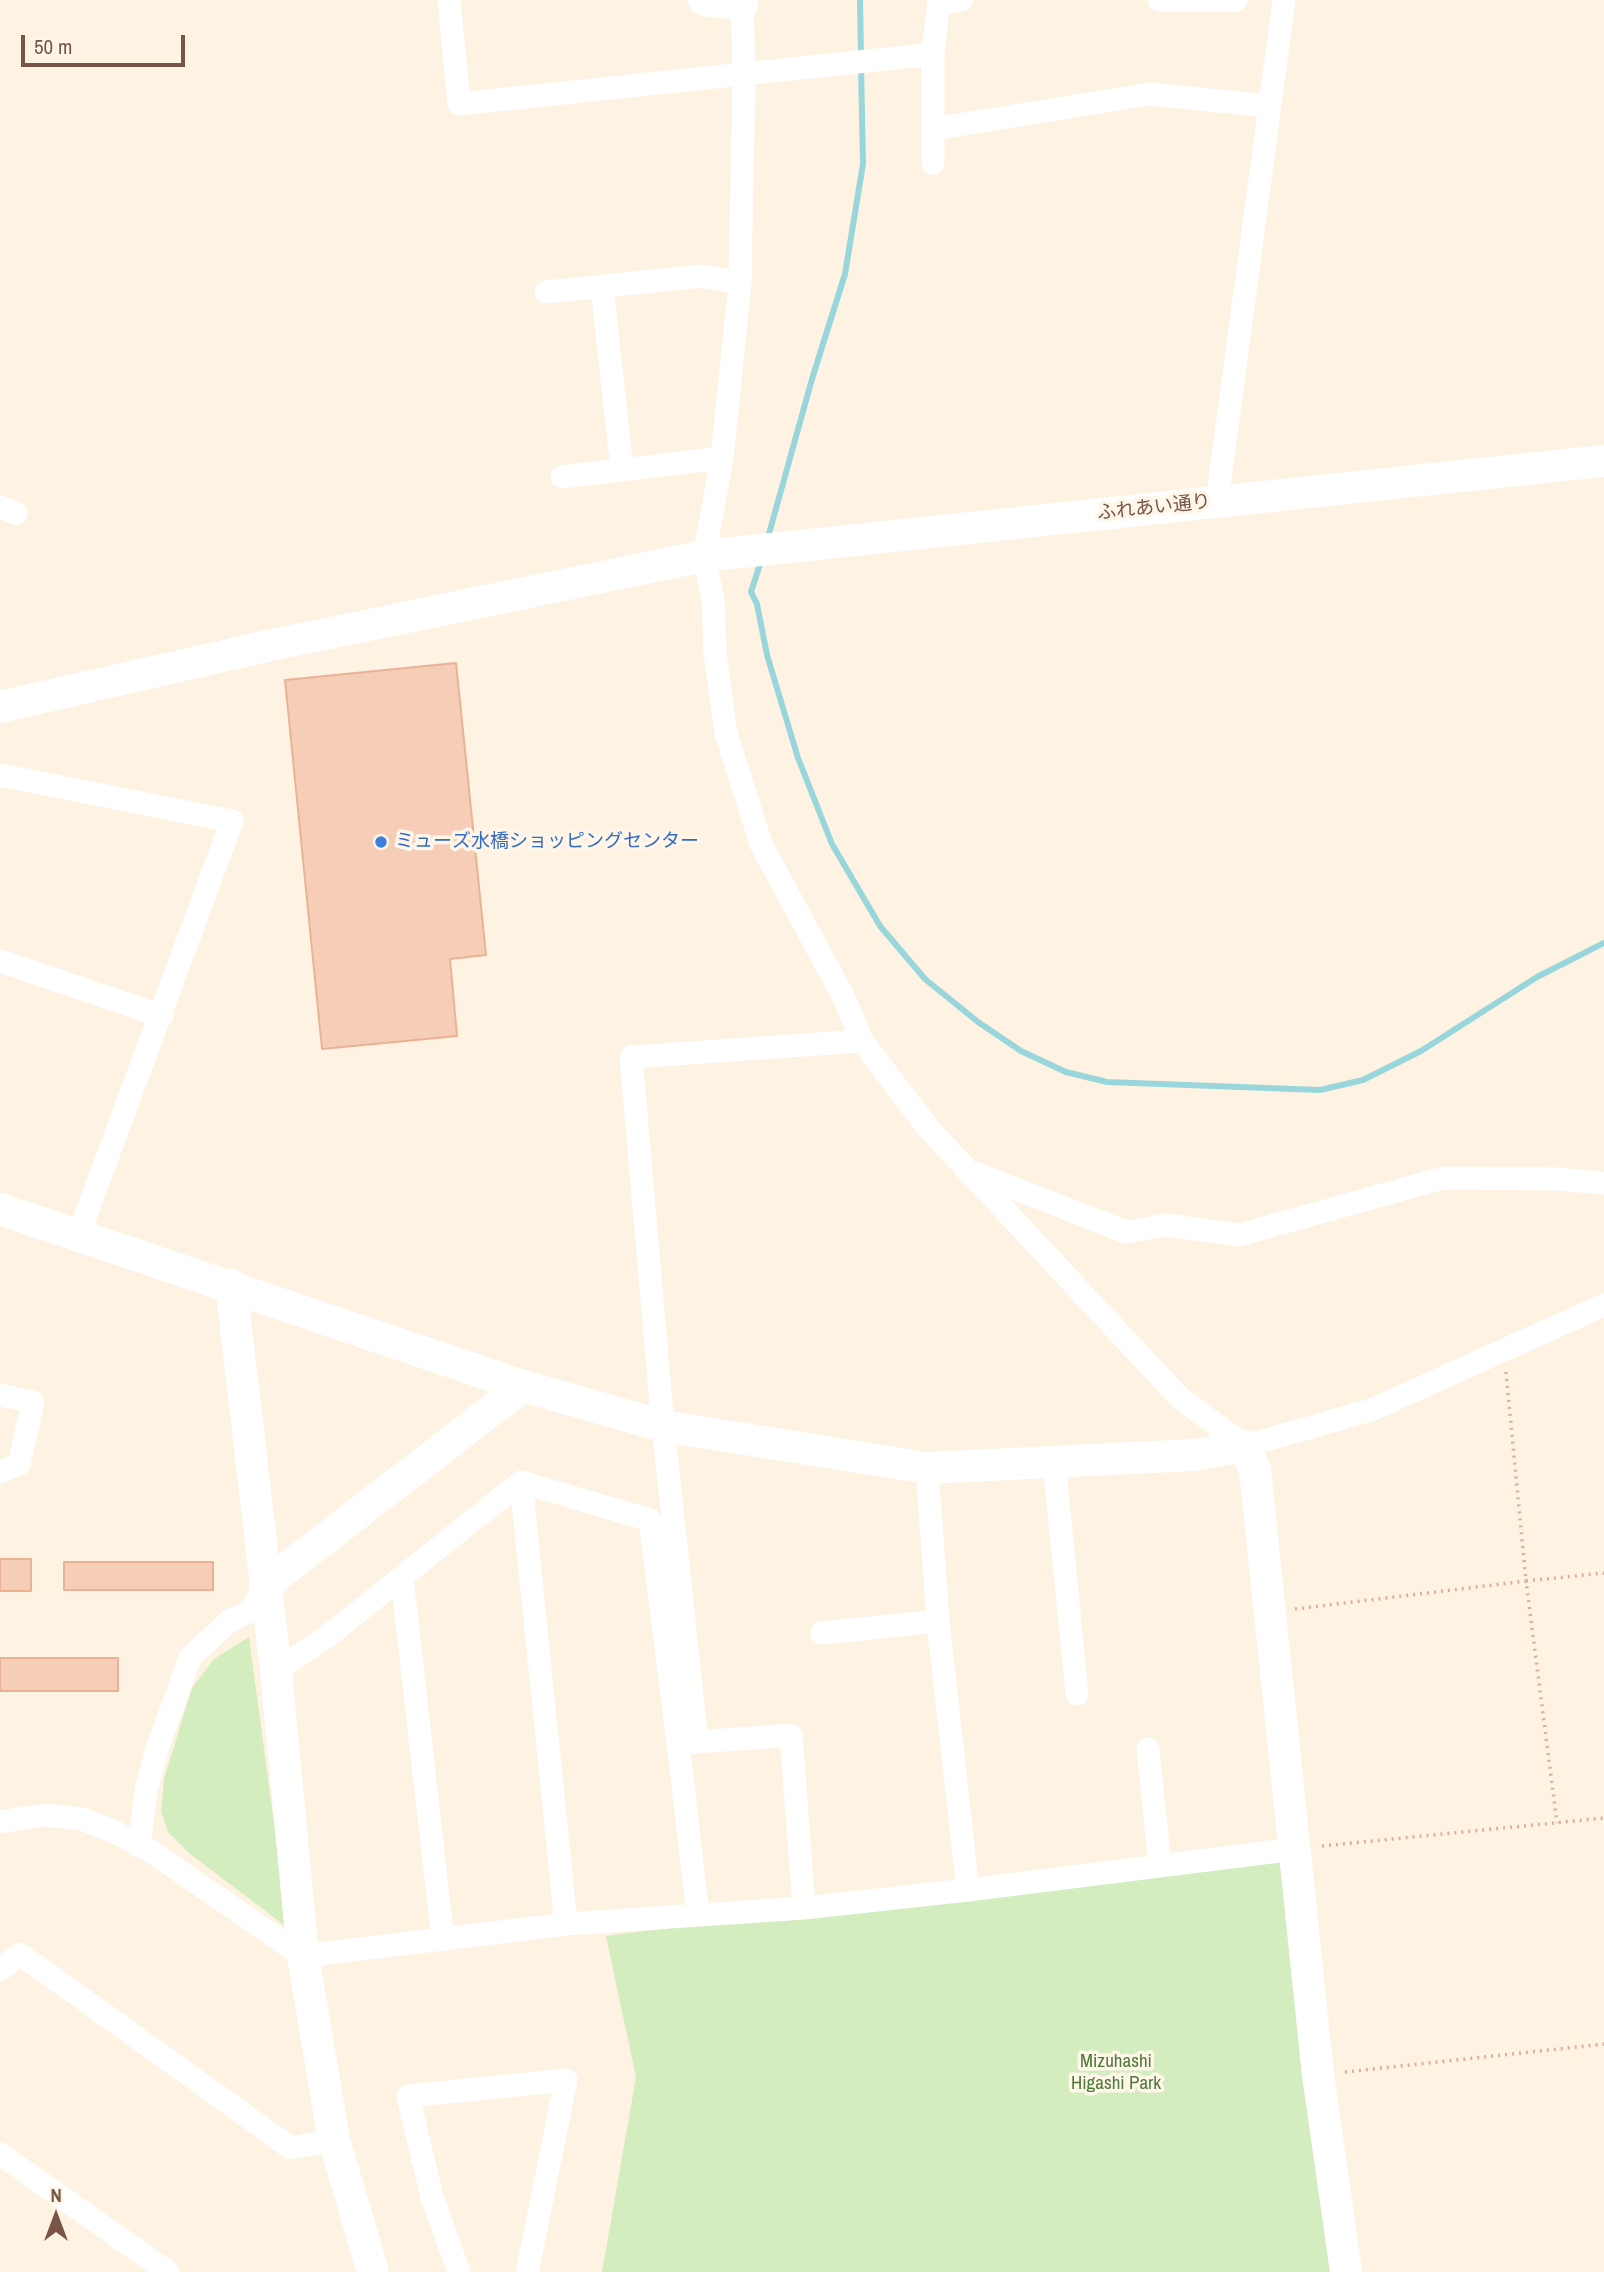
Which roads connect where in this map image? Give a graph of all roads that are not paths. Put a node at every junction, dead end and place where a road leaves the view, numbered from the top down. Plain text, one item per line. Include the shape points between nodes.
1 (449, 0) edge
2 (704, 0) edge
3 (962, 0) edge
4 (1159, 0) edge
5 (1236, 0) edge
6 (1284, 0) edge
7 (742, 2) edge
8 (939, 2) edge
9 (933, 54) junction
10 (744, 74) junction
11 (1270, 106) junction
12 (933, 129) junction
13 (933, 163) dead end
14 (740, 283) junction
15 (601, 287) junction
16 (546, 292) dead end
17 (722, 458) junction
18 (1604, 461) edge
19 (622, 470) junction
20 (562, 477) dead end
21 (1217, 501) junction
22 (704, 556) junction
23 (0, 707) edge
24 (0, 775) edge
25 (0, 961) edge
26 (162, 1016) junction
27 (862, 1041) junction
28 (968, 1171) junction
29 (1604, 1183) edge
30 (0, 1209) edge
31 (78, 1236) junction
32 (231, 1285) junction
33 (1604, 1305) edge
34 (523, 1386) junction
35 (0, 1395) edge
36 (663, 1426) junction
37 (1245, 1446) junction
38 (1054, 1462) junction
39 (927, 1468) junction
40 (0, 1472) edge
41 (521, 1482) junction
42 (401, 1578) junction
43 (265, 1585) junction
44 (938, 1622) junction
45 (822, 1633) dead end
46 (276, 1671) junction
47 (1077, 1694) dead end
48 (688, 1742) junction
49 (1148, 1749) dead end
50 (0, 1822) edge
51 (139, 1846) junction
52 (1295, 1849) junction
53 (1160, 1866) junction
54 (968, 1890) junction
55 (804, 1908) junction
56 (698, 1915) junction
57 (566, 1924) junction
58 (443, 1940) junction
59 (303, 1956) junction
60 (0, 1970) edge
61 (334, 2140) junction
62 (0, 2154) edge
63 (522, 2271) edge
64 (168, 2272) edge
65 (373, 2272) edge
66 (459, 2272) edge
67 (1346, 2272) edge

1 - 10 street via 459,104
2 - 7 street
3 - 8 street
4 - 5 street
6 - 11 street
7 - 10 street
8 - 9 street
9 - 10 street
9 - 12 street
10 - 14 street
11 - 12 street via 1150,94
11 - 21 street
12 - 13 street
14 - 15 street via 702,276
14 - 17 street
15 - 16 street
15 - 19 street
17 - 19 street
17 - 22 street
18 - 21 street, ふれあい通り
19 - 20 street
21 - 22 street, ふれあい通り
22 - 23 street, ふれあい通り via 267,646
22 - 27 street via 713,600 726,733 761,844 843,996
24 - 26 street via 232,821
25 - 26 street
26 - 31 street
27 - 28 street via 929,1129
27 - 36 street via 631,1057
28 - 29 street via 1126,1233 1166,1225 1239,1235 1443,1178
28 - 37 street via 1179,1397
30 - 31 street
31 - 32 street
32 - 34 street
32 - 43 street
33 - 37 street via 1371,1410
34 - 36 street
34 - 43 street
35 - 40 street via 33,1402 19,1464
36 - 39 street
36 - 48 street
37 - 38 street via 1194,1455
37 - 52 street via 1255,1470
38 - 39 street
38 - 47 street
39 - 44 street
41 - 42 street
41 - 48 street via 650,1520
41 - 57 street
42 - 46 street
42 - 58 street
43 - 46 street
43 - 51 street via 251,1611 229,1621 190,1658 158,1746
44 - 45 street
44 - 54 street
46 - 59 street
48 - 55 street via 791,1735
48 - 56 street
49 - 53 street
50 - 51 street via 46,1815 82,1819
51 - 59 street
52 - 53 street
52 - 67 street via 1318,2075
53 - 54 street
54 - 55 street
55 - 56 street
56 - 57 street
57 - 58 street
58 - 59 street
59 - 61 street
60 - 61 street via 20,1954 291,2148
61 - 65 street
62 - 64 street
63 - 66 street via 566,2080 408,2096 432,2197

